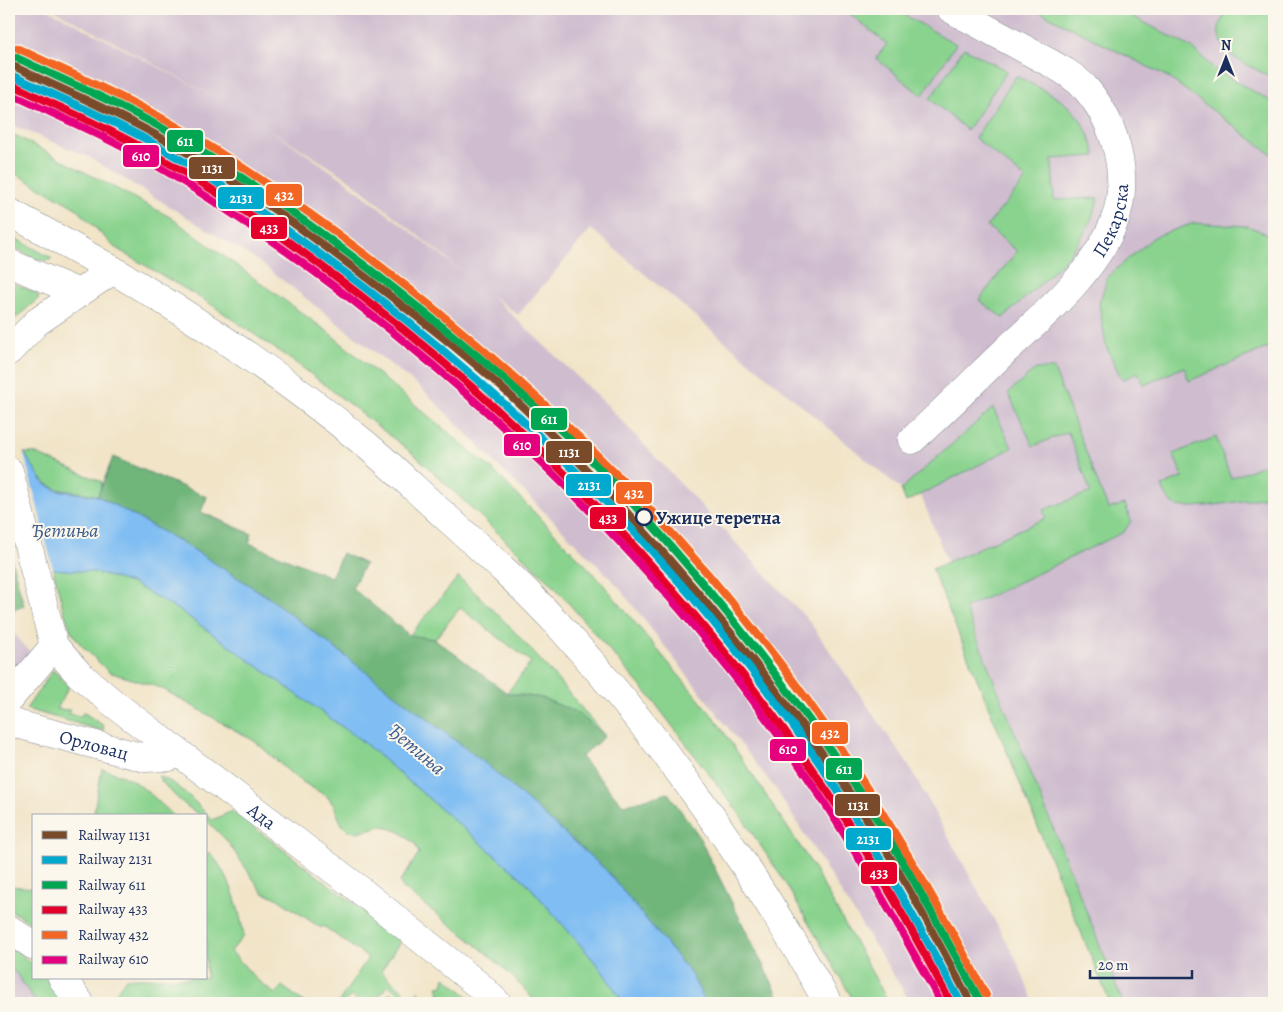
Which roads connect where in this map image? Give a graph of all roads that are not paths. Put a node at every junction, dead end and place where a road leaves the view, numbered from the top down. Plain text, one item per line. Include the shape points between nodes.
1 (951, 9) edge
2 (9, 212) edge
3 (9, 263) edge
4 (113, 270) junction
5 (79, 293) junction
6 (9, 351) edge
7 (912, 440) dead end
8 (9, 471) edge
9 (54, 646) junction
10 (9, 699) edge
11 (9, 722) edge
12 (178, 752) junction
13 (9, 930) edge
14 (32, 945) edge
15 (63, 980) edge
16 (80, 1003) edge
17 (497, 1003) edge
18 (828, 1003) edge

1 - 7 street, Пекарска via 1058,68 1086,89 1115,138 1120,167 1119,197 1115,221 1098,253 1057,302
2 - 4 street
3 - 5 street
4 - 5 street
4 - 18 street via 260,365 364,443 517,582 563,630 689,784 793,941
5 - 6 street via 37,322
8 - 9 street, Ада
9 - 10 street
9 - 12 street, Ада via 92,686
11 - 12 street, Орловац via 145,758 170,757
12 - 17 street, Ада via 355,886
13 - 14 street
15 - 16 street

